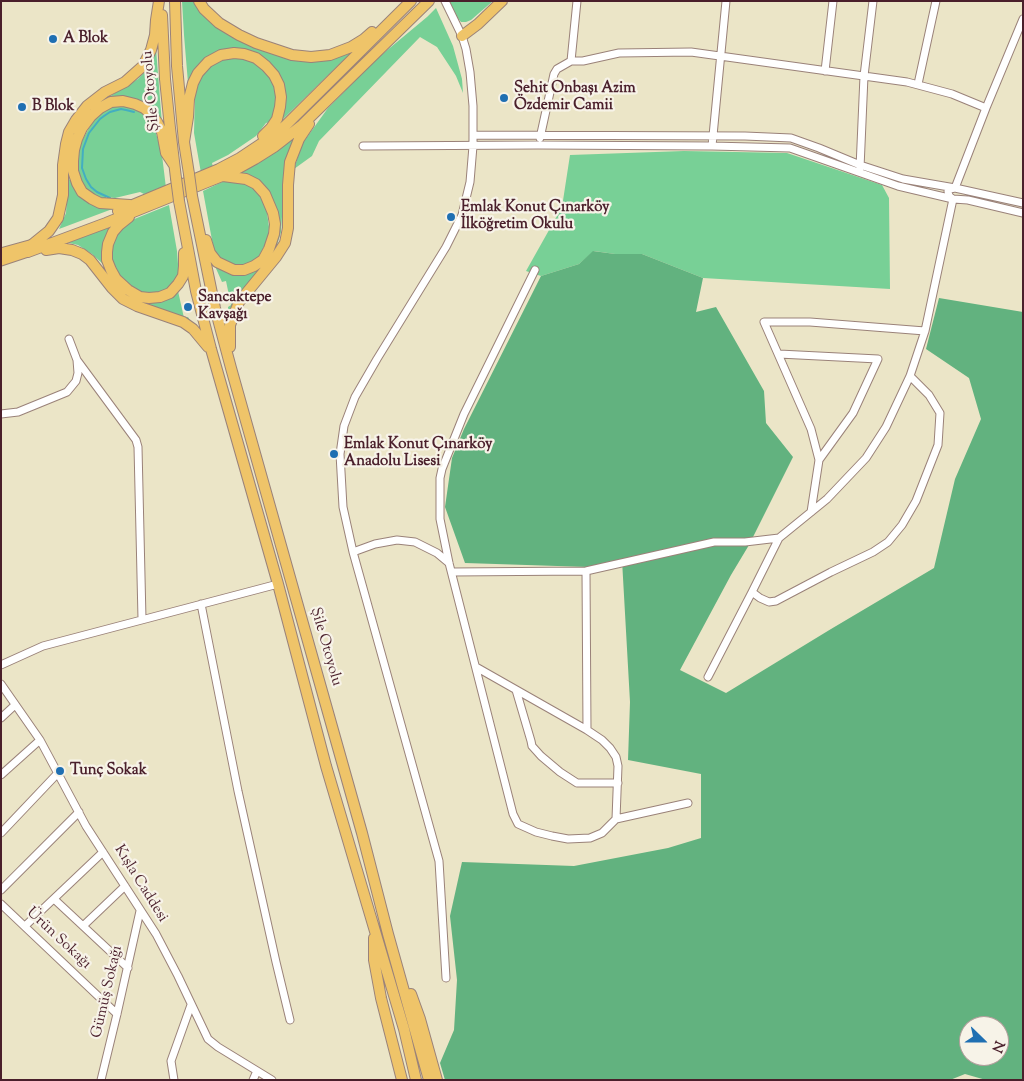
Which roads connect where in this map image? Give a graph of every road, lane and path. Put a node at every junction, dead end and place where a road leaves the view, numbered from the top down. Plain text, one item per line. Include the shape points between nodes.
1 (161, 1) edge
2 (175, 1) edge
3 (199, 1) edge
4 (411, 1) edge
5 (445, 1) edge
6 (502, 1) edge
7 (577, 1) edge
8 (726, 1) edge
9 (833, 1) edge
10 (873, 1) edge
11 (936, 1) edge
12 (425, 5) edge
13 (397, 15) junction
14 (1023, 19) edge
15 (462, 36) junction
16 (720, 56) junction
17 (572, 61) junction
18 (825, 71) junction
19 (864, 76) junction
20 (918, 84) junction
21 (331, 97) junction
22 (986, 108) junction
23 (473, 135) junction
24 (540, 135) junction
25 (713, 136) junction
26 (184, 142) junction
27 (538, 145) junction
28 (363, 146) dead end
29 (472, 146) junction
30 (712, 146) junction
31 (240, 158) junction
32 (860, 164) junction
33 (174, 165) junction
34 (860, 173) junction
35 (222, 176) junction
36 (955, 188) junction
37 (953, 199) junction
38 (1023, 203) edge
39 (134, 208) junction
40 (1023, 213) edge
41 (197, 222) junction
42 (186, 238) junction
43 (30, 248) junction
44 (1, 253) edge
45 (1, 261) edge
46 (535, 270) dead end
47 (925, 331) junction
48 (69, 339) dead end
49 (211, 349) junction
50 (779, 354) junction
51 (77, 360) junction
52 (231, 368) junction
53 (910, 376) junction
54 (1, 414) edge
55 (819, 460) junction
56 (811, 512) junction
57 (779, 538) junction
58 (353, 552) junction
59 (449, 563) junction
60 (586, 571) junction
61 (452, 572) junction
62 (278, 584) junction
63 (752, 592) junction
64 (201, 604) junction
65 (142, 619) junction
66 (1, 665) edge
67 (476, 667) junction
68 (708, 676) dead end
69 (1, 684) edge
70 (516, 690) junction
71 (15, 705) junction
72 (1, 718) edge
73 (587, 730) junction
74 (40, 740) junction
75 (58, 774) junction
76 (1, 775) edge
77 (618, 783) junction
78 (688, 803) dead end
79 (79, 812) junction
80 (616, 819) junction
81 (1, 833) edge
82 (103, 852) junction
83 (125, 886) junction
84 (1, 890) edge
85 (54, 898) junction
86 (1, 904) edge
87 (140, 911) junction
88 (25, 926) junction
89 (83, 926) junction
90 (375, 930) junction
91 (388, 934) junction
92 (128, 968) junction
93 (446, 978) dead end
94 (192, 1006) junction
95 (118, 1014) junction
96 (290, 1020) dead end
97 (257, 1071) junction
98 (101, 1080) edge
99 (174, 1080) edge
100 (252, 1080) edge
101 (272, 1080) edge
102 (402, 1080) edge
103 (416, 1080) edge
104 (428, 1080) edge
105 (437, 1080) edge

1 - 33 highway, Şile Otoyolu
1 - 43 highway via 152,50 143,66 125,82 87,106 69,132 58,218
2 - 26 highway
3 - 13 highway via 219,23 238,35 272,49 311,57 330,55 351,47
4 - 13 highway
5 - 15 street
6 - 15 highway
7 - 17 street
8 - 16 street
9 - 18 street
10 - 19 street
11 - 20 street
12 - 21 highway
13 - 31 highway via 285,126
14 - 22 street
15 - 23 street via 470,72
16 - 17 street via 690,52 620,53
16 - 18 street
16 - 25 street
17 - 24 street via 562,65 554,74
18 - 19 street
19 - 20 street
19 - 32 street
20 - 22 street
21 - 35 highway via 274,147
21 - 52 highway via 305,129 294,149 290,162 285,243 234,313 230,325
22 - 36 street
23 - 24 street
23 - 29 street
24 - 25 street
24 - 27 street
25 - 30 street
25 - 32 street via 791,138
26 - 31 highway via 189,99 198,73 221,55 244,54 256,58 274,75 281,96 277,118 271,128
26 - 41 highway, bridge
27 - 29 street
27 - 30 street
28 - 29 street
29 - 58 street via 470,182 462,215 355,397 344,426 340,454 343,507
30 - 34 street via 790,148
31 - 39 highway
32 - 34 street
32 - 36 street via 903,178
33 - 39 highway via 166,152 162,132 144,108 123,101 111,102 91,116 82,128 74,150 72,161 76,183 82,192 100,203
33 - 42 highway, Şile Otoyolu, bridge
34 - 37 street
35 - 39 highway
35 - 41 highway via 246,179 265,194 273,213 274,234 263,260 244,270 234,270 218,262
36 - 37 street via 948,193
36 - 38 street
37 - 40 street
37 - 47 street
39 - 42 highway via 113,232 107,260 116,279 140,297 160,297 170,293 178,284 183,276
39 - 43 highway
41 - 52 highway, Şile Otoyolu
42 - 49 highway, Şile Otoyolu
43 - 44 main road
43 - 45 main road
43 - 49 highway via 58,248 82,254 123,299 183,322
46 - 59 street via 464,414 442,469 440,519
47 - 50 street via 810,322 764,322
47 - 53 street
48 - 51 street
49 - 62 highway, Şile Otoyolu
50 - 55 street via 811,430
50 - 55 street via 878,359 853,413
51 - 54 street via 76,381 67,392 18,412
51 - 65 street via 138,447
52 - 91 highway, Şile Otoyolu
53 - 56 street via 886,427 866,458
53 - 63 street via 929,395 940,413 938,445 916,501 902,525 888,542 873,552 776,601 769,602
55 - 56 street
56 - 57 street
57 - 60 street via 714,542
57 - 63 street
58 - 59 street via 397,540 415,542
58 - 93 street via 439,862
59 - 61 street
60 - 61 street
60 - 73 street
61 - 67 street
62 - 64 street
62 - 90 highway, Şile Otoyolu via 326,766
63 - 68 street
64 - 65 street
64 - 96 street via 238,791
65 - 66 street via 43,646
67 - 70 street
67 - 80 street via 510,804 518,824 552,836 590,838 602,833
69 - 71 street, Kışla Caddesi
70 - 73 street
70 - 77 street via 530,741 541,756 577,783
71 - 72 street
71 - 74 street, Kışla Caddesi
73 - 77 street via 602,740 616,757
74 - 75 street, Kışla Caddesi
74 - 76 street
75 - 79 street, Kışla Caddesi
75 - 81 street
77 - 80 street
78 - 80 street
79 - 82 street, Kışla Caddesi
79 - 84 street
82 - 83 street, Kışla Caddesi
82 - 85 street
83 - 87 street, Kışla Caddesi
83 - 89 street
85 - 88 street
85 - 89 street
86 - 88 street, Ürün Sokağı
87 - 92 street, Gümüş Sokağı
87 - 94 street, Kışla Caddesi via 156,934
88 - 95 street, Ürün Sokağı
89 - 92 street
90 - 102 highway via 374,960
90 - 103 highway, Şile Otoyolu
91 - 104 highway, Şile Otoyolu
91 - 105 highway via 420,1019
92 - 95 street, Gümüş Sokağı
94 - 97 street, Kışla Caddesi via 208,1039
94 - 99 street via 171,1061
95 - 98 street, Gümüş Sokağı
97 - 100 street
97 - 101 street, Kışla Caddesi

